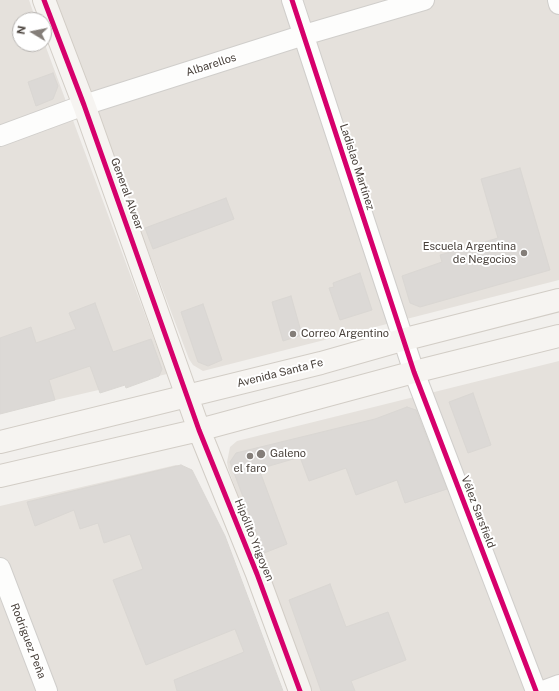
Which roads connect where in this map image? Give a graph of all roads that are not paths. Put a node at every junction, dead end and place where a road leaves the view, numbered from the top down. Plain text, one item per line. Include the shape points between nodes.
1 (44, 0) edge
2 (292, 0) edge
3 (424, 0) edge
4 (558, 0) edge
5 (559, 4) edge
6 (304, 35) junction
7 (84, 106) junction
8 (0, 136) edge
9 (559, 300) edge
10 (559, 336) edge
11 (402, 340) junction
12 (414, 372) junction
13 (188, 396) junction
14 (199, 430) junction
15 (0, 442) edge
16 (0, 476) edge
17 (0, 568) edge
18 (559, 685) edge
19 (47, 691) edge
20 (300, 691) edge
21 (536, 691) edge
22 (543, 691) edge

1 - 7 main road, General Alvear
2 - 6 street, Ladislao Martínez
3 - 6 street, Albarellos
4 - 5 street
6 - 7 street, Albarellos
6 - 11 street, Ladislao Martínez
7 - 8 street, Albarellos
7 - 13 main road, General Alvear
9 - 11 main road, Avenida Santa Fe
10 - 12 main road
11 - 12 street, Vélez Sarsfield
11 - 13 main road, Avenida Santa Fe
12 - 14 main road
12 - 21 street, Vélez Sarsfield
13 - 14 main road, Hipólito Yrigoyen
13 - 15 main road, Avenida Santa Fe
14 - 16 main road
14 - 20 main road, Hipólito Yrigoyen via 257,574
17 - 19 street, Rodríguez Peña
18 - 22 street

